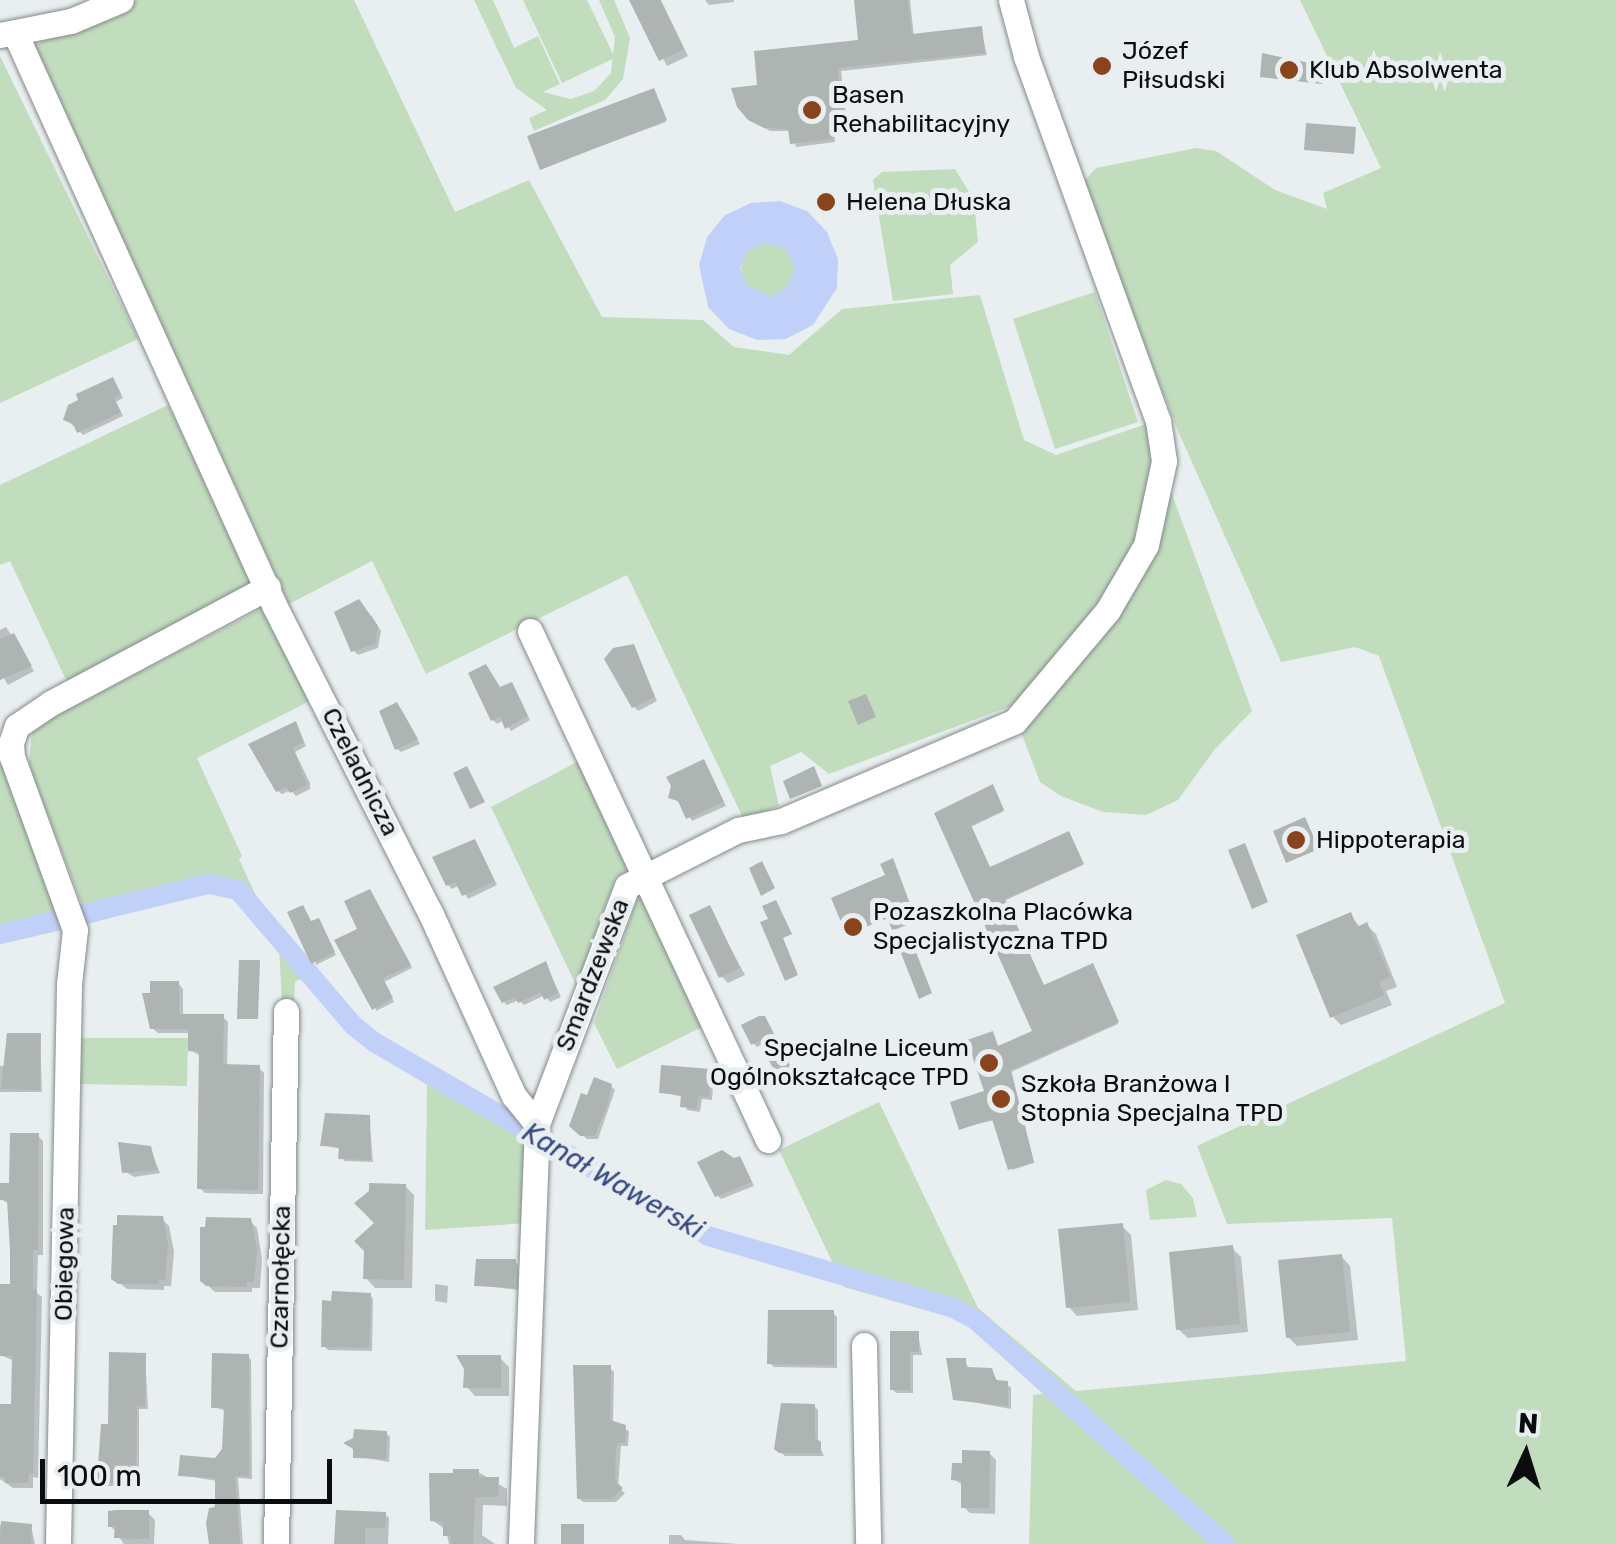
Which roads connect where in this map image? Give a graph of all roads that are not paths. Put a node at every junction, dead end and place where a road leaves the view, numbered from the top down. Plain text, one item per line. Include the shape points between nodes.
1 (121, 0) edge
2 (1011, 0) edge
3 (7, 34) edge
4 (268, 587) junction
5 (530, 631) dead end
6 (642, 875) junction
7 (286, 1011) dead end
8 (537, 1133) junction
9 (768, 1140) dead end
10 (864, 1344) dead end
11 (58, 1544) edge
12 (276, 1544) edge
13 (521, 1544) edge
14 (868, 1544) edge

1 - 3 street via 71,21
2 - 6 street, Smardzewska via 1158,421 1164,460 1146,545 1108,610 1014,721
3 - 4 street, Czeladnicza
4 - 8 street, Czeladnicza
4 - 11 street, Obiegowa via 16,726 12,757 73,919
5 - 6 street
6 - 8 street, Smardzewska via 627,886
6 - 9 street
7 - 12 street, Czarnołęcka
8 - 13 street
10 - 14 street

